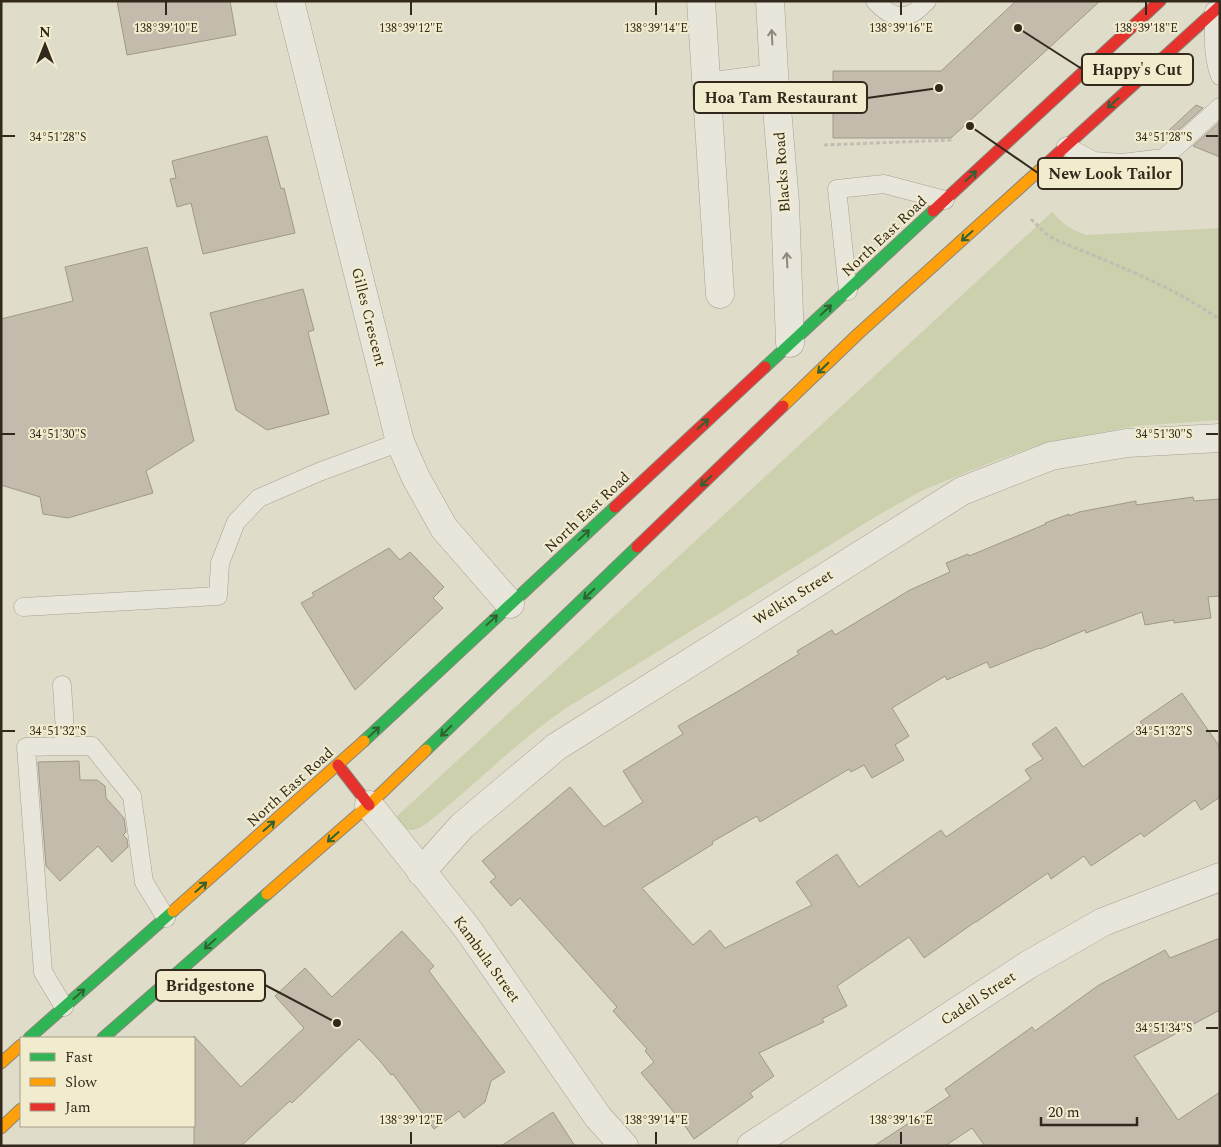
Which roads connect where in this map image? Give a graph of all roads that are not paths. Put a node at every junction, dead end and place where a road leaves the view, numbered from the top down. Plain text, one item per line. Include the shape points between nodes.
1 (290, 1) edge
2 (701, 1) edge
3 (770, 1) edge
4 (875, 1) edge
5 (927, 1) edge
6 (1160, 1) edge
7 (1217, 9) edge
8 (774, 73) junction
9 (1220, 76) edge
10 (706, 82) junction
11 (1220, 107) edge
12 (1066, 146) junction
13 (945, 200) junction
14 (848, 290) junction
15 (720, 294) dead end
16 (790, 344) junction
17 (1220, 438) edge
18 (400, 442) junction
19 (510, 604) junction
20 (23, 607) dead end
21 (62, 685) dead end
22 (66, 746) junction
23 (338, 765) junction
24 (369, 805) junction
25 (421, 872) junction
26 (1220, 877) edge
27 (166, 918) junction
28 (64, 1008) junction
29 (30, 1037) edge
30 (104, 1037) edge
31 (20, 1046) edge
32 (1, 1063) edge
33 (20, 1110) edge
34 (598, 1117) junction
35 (1, 1128) edge
36 (608, 1146) edge
37 (624, 1146) edge
38 (751, 1146) edge

1 - 18 street, Gilles Crescent
2 - 10 street
8 -> 3 street, Blacks Road
4 - 5 lane via 882,10 898,17 912,14
13 -> 6 highway, North East Road
7 - 9 lane via 1214,40
7 -> 12 highway
8 - 10 lane
16 -> 8 street, Blacks Road via 785,203
10 - 15 street
11 - 12 lane via 1164,158 1122,163 1094,160
12 -> 24 highway via 858,334
13 - 14 highway, North East Road
13 - 14 lane via 884,184 837,189
16 -> 14 highway, North East Road
19 -> 16 highway, North East Road
17 - 25 street, Welkin Street via 1127,443 1050,456 962,491 556,747 462,826
18 - 19 street, Gilles Crescent via 444,528
18 - 20 lane via 259,498 236,522 220,563 218,596
23 -> 19 highway, North East Road
21 - 22 lane
22 - 27 lane via 92,746 132,796 144,882
22 - 28 lane via 26,747 43,972
23 - 24 highway
27 -> 23 highway, North East Road
24 - 25 street, Kambula Street
24 -> 30 highway
25 - 34 street, Kambula Street via 467,928
26 - 38 street, Cadell Street via 1103,922 1028,965
28 -> 27 highway, North East Road
28 - 29 highway, North East Road
31 - 32 highway
33 - 35 highway
34 - 36 street, Kambula Street
34 - 37 street, Kambula Street

